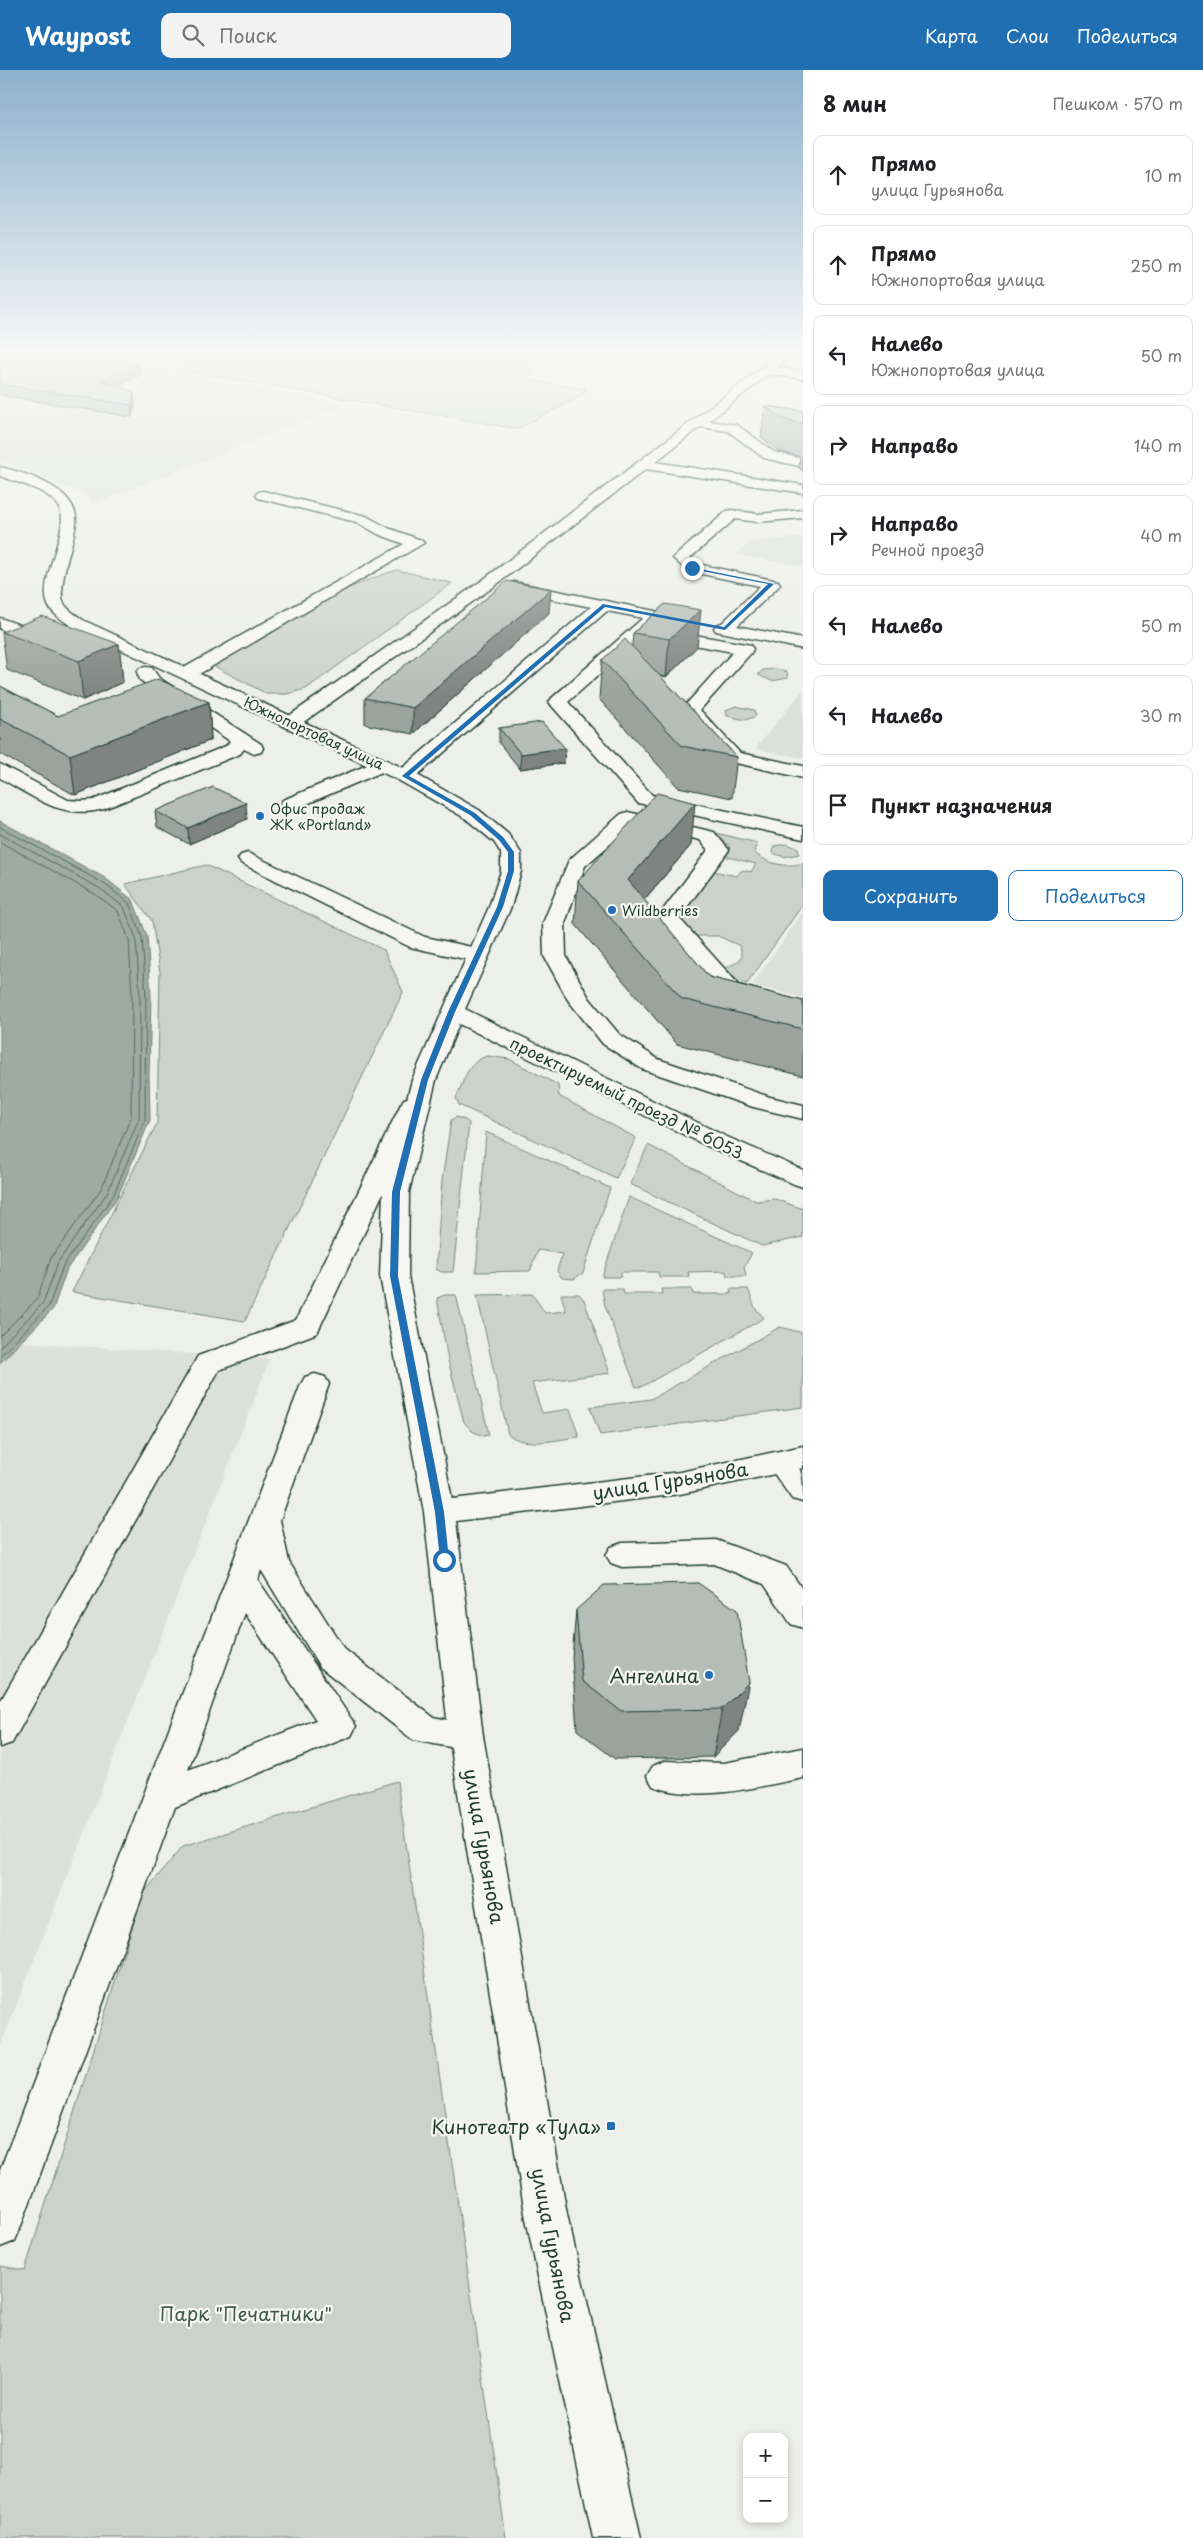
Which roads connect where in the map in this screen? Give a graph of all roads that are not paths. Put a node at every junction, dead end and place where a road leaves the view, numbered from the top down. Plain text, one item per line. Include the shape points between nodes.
1 (639, 469) edge
2 (674, 469) edge
3 (0, 471) edge
4 (803, 488) edge
5 (263, 495) dead end
6 (803, 514) edge
7 (490, 582) junction
8 (604, 605) junction
9 (656, 615) junction
10 (682, 620) edge
11 (0, 622) edge
12 (708, 626) dead end
13 (725, 629) junction
14 (640, 630) junction
15 (803, 644) edge
16 (64, 647) edge
17 (169, 665) junction
18 (188, 673) junction
19 (292, 722) junction
20 (238, 737) junction
21 (382, 765) junction
22 (0, 770) edge
23 (803, 772) edge
24 (405, 776) junction
25 (161, 797) dead end
26 (290, 804) dead end
27 (803, 833) edge
28 (248, 859) dead end
29 (478, 955) junction
30 (803, 1010) edge
31 (452, 1012) junction
32 (424, 1080) junction
33 (803, 1112) edge
34 (803, 1179) edge
35 (315, 1384) dead end
36 (792, 1459) edge
37 (803, 1491) edge
38 (440, 1512) junction
39 (264, 1520) junction
40 (622, 1555) dead end
41 (241, 1581) junction
42 (803, 1615) edge
43 (0, 1733) edge
44 (466, 1736) junction
45 (803, 1763) edge
46 (666, 1776) dead end
47 (160, 1797) junction
48 (0, 2226) edge
49 (617, 2538) edge

1 - 7 main road
2 - 4 main road
3 - 17 main road, Южнопортовая улица via 52,494 64,502 69,511 69,523 53,584 55,604 77,623
5 - 18 main road via 361,518 383,532 416,543
6 - 13 main road via 758,518 732,514 681,558 692,568 772,584
7 - 8 main road
7 - 19 main road
8 - 9 main road
8 - 24 main road
9 - 10 main road
9 - 14 main road
11 - 16 main road
12 - 13 main road
13 - 15 main road
14 - 23 main road via 745,649 690,710 734,757
14 - 27 main road via 558,702 645,799
17 - 18 main road, Южнопортовая улица
17 - 20 main road via 137,672
18 - 19 main road, Южнопортовая улица
19 - 21 main road, Южнопортовая улица
20 - 22 main road via 240,742 233,750 90,806 63,805
20 - 25 main road via 254,747 250,760
21 - 24 main road, Южнопортовая улица
21 - 26 main road
24 - 29 main road, Южнопортовая улица via 472,814 501,838 511,852 511,871 500,907
28 - 29 main road via 418,942
29 - 31 main road, Южнопортовая улица
30 - 33 main road via 731,990 668,918 719,850 707,836 628,818 576,864 554,923 555,956 579,1000 611,1039 650,1064 762,1102
31 - 32 main road, Южнопортовая улица
31 - 34 main road, проектируемый проезд № 6053 via 716,1141
32 - 38 main road, Южнопортовая улица via 396,1192 394,1276
32 - 43 main road via 307,1326 208,1364
35 - 39 main road
36 - 37 main road
36 - 38 main road, улица Гурьянова via 680,1482
38 - 44 main road, улица Гурьянова
39 - 41 main road
39 - 44 main road via 274,1564 332,1658 425,1730
40 - 42 main road via 716,1552 775,1575
41 - 47 main road
41 - 47 main road via 339,1726
44 - 49 main road, улица Гурьянова via 546,2214
45 - 46 main road via 724,1778
47 - 48 main road

